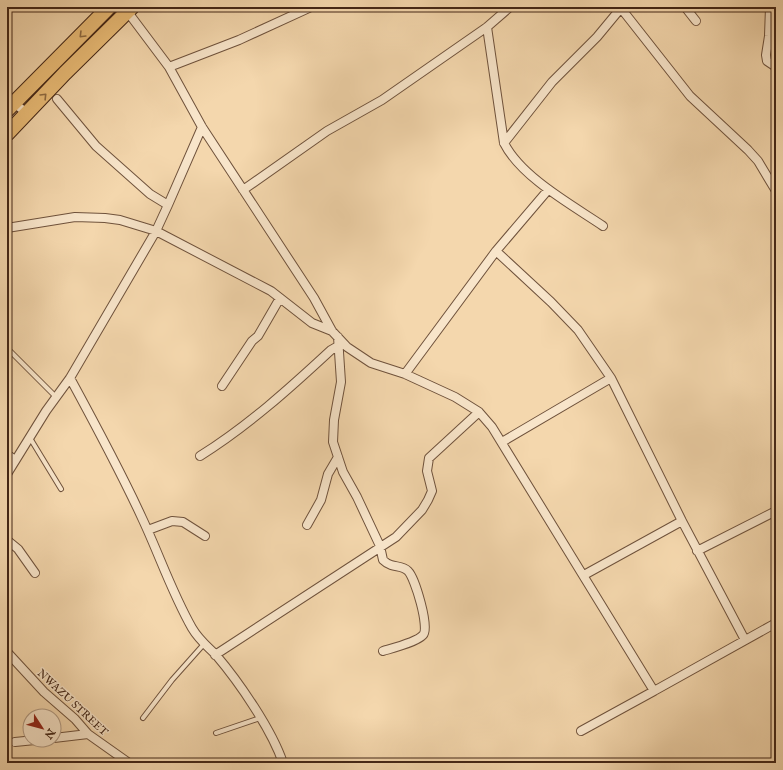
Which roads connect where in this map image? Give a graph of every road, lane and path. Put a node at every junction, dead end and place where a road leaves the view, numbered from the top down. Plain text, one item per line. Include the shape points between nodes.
1 (109, 7) edge
2 (311, 7) edge
3 (510, 7) edge
4 (686, 7) edge
5 (770, 7) edge
6 (621, 8) edge
7 (129, 9) edge
8 (696, 21) dead end
9 (487, 26) junction
10 (169, 67) junction
11 (776, 67) edge
12 (57, 99) dead end
13 (9, 104) edge
14 (27, 113) junction
15 (202, 127) junction
16 (8, 129) edge
17 (504, 143) junction
18 (243, 190) junction
19 (548, 190) junction
20 (776, 191) edge
21 (168, 205) junction
22 (603, 226) dead end
23 (7, 228) edge
24 (156, 231) junction
25 (496, 251) junction
26 (280, 298) junction
27 (335, 334) junction
28 (338, 346) junction
29 (9, 350) dead end
30 (405, 374) junction
31 (70, 378) junction
32 (611, 378) junction
33 (222, 386) dead end
34 (56, 398) junction
35 (479, 412) junction
36 (30, 438) junction
37 (502, 442) junction
38 (7, 452) edge
39 (200, 456) dead end
40 (338, 457) junction
41 (17, 459) junction
42 (7, 474) edge
43 (61, 489) dead end
44 (776, 511) edge
45 (682, 521) junction
46 (307, 525) dead end
47 (148, 530) junction
48 (205, 536) dead end
49 (7, 540) edge
50 (380, 546) junction
51 (697, 551) junction
52 (35, 573) dead end
53 (584, 575) junction
54 (776, 623) edge
55 (745, 640) junction
56 (204, 644) junction
57 (384, 651) dead end
58 (7, 652) edge
59 (215, 655) junction
60 (654, 691) junction
61 (143, 718) dead end
62 (260, 718) junction
63 (581, 731) dead end
64 (216, 733) dead end
65 (88, 734) junction
66 (62, 737) edge
67 (22, 741) edge
68 (15, 742) dead end
69 (128, 763) edge
70 (283, 763) edge

1 -> 13 highway
2 - 10 street via 239,40
3 - 9 street
4 - 8 street
5 - 11 street via 766,55 767,61
6 - 17 street via 598,36 552,82
6 - 20 street via 690,96 758,161
7 - 10 street
14 -> 7 highway
9 - 17 street
9 - 18 street via 382,100 306,144
10 - 15 street
12 - 21 street via 96,146 150,194
13 - 14 street
14 - 16 highway
15 - 18 street
15 - 21 street
17 - 19 street via 518,163
18 - 27 street
19 - 22 street
19 - 25 street
21 - 24 street
23 - 24 street via 75,217 120,220
24 - 26 street
24 - 31 street
25 - 30 street
25 - 32 street via 578,330
26 - 27 street via 312,323
26 - 33 street via 258,336
27 - 28 street
27 - 30 street via 347,347 371,363
28 - 39 street via 233,435
28 - 40 street via 341,382 332,429
29 - 34 lane
30 - 35 street via 455,397
31 - 34 street
31 - 47 street
32 - 37 street
32 - 45 street
34 - 36 street
35 - 37 street
35 - 50 street via 429,458 427,471 432,491 428,500 422,510 396,537
36 - 41 street
36 - 43 lane
37 - 53 street
38 - 41 lane
40 - 46 street via 328,474 321,500
40 - 50 street
41 - 42 street
44 - 51 street
45 - 51 street
45 - 53 street
47 - 48 street via 172,521 183,522
47 - 56 street via 178,601
49 - 52 street via 18,549
50 - 57 street via 383,560 408,571 413,580 426,632 423,636
50 - 59 street
51 - 55 street
53 - 60 street
54 - 55 street
55 - 60 street
56 - 59 street
56 - 61 lane
58 - 65 street, NWAZU STREET
59 - 62 street
60 - 63 street
62 - 64 lane
62 - 70 street
65 - 66 street
65 - 69 street, NWAZU STREET
67 - 68 street

